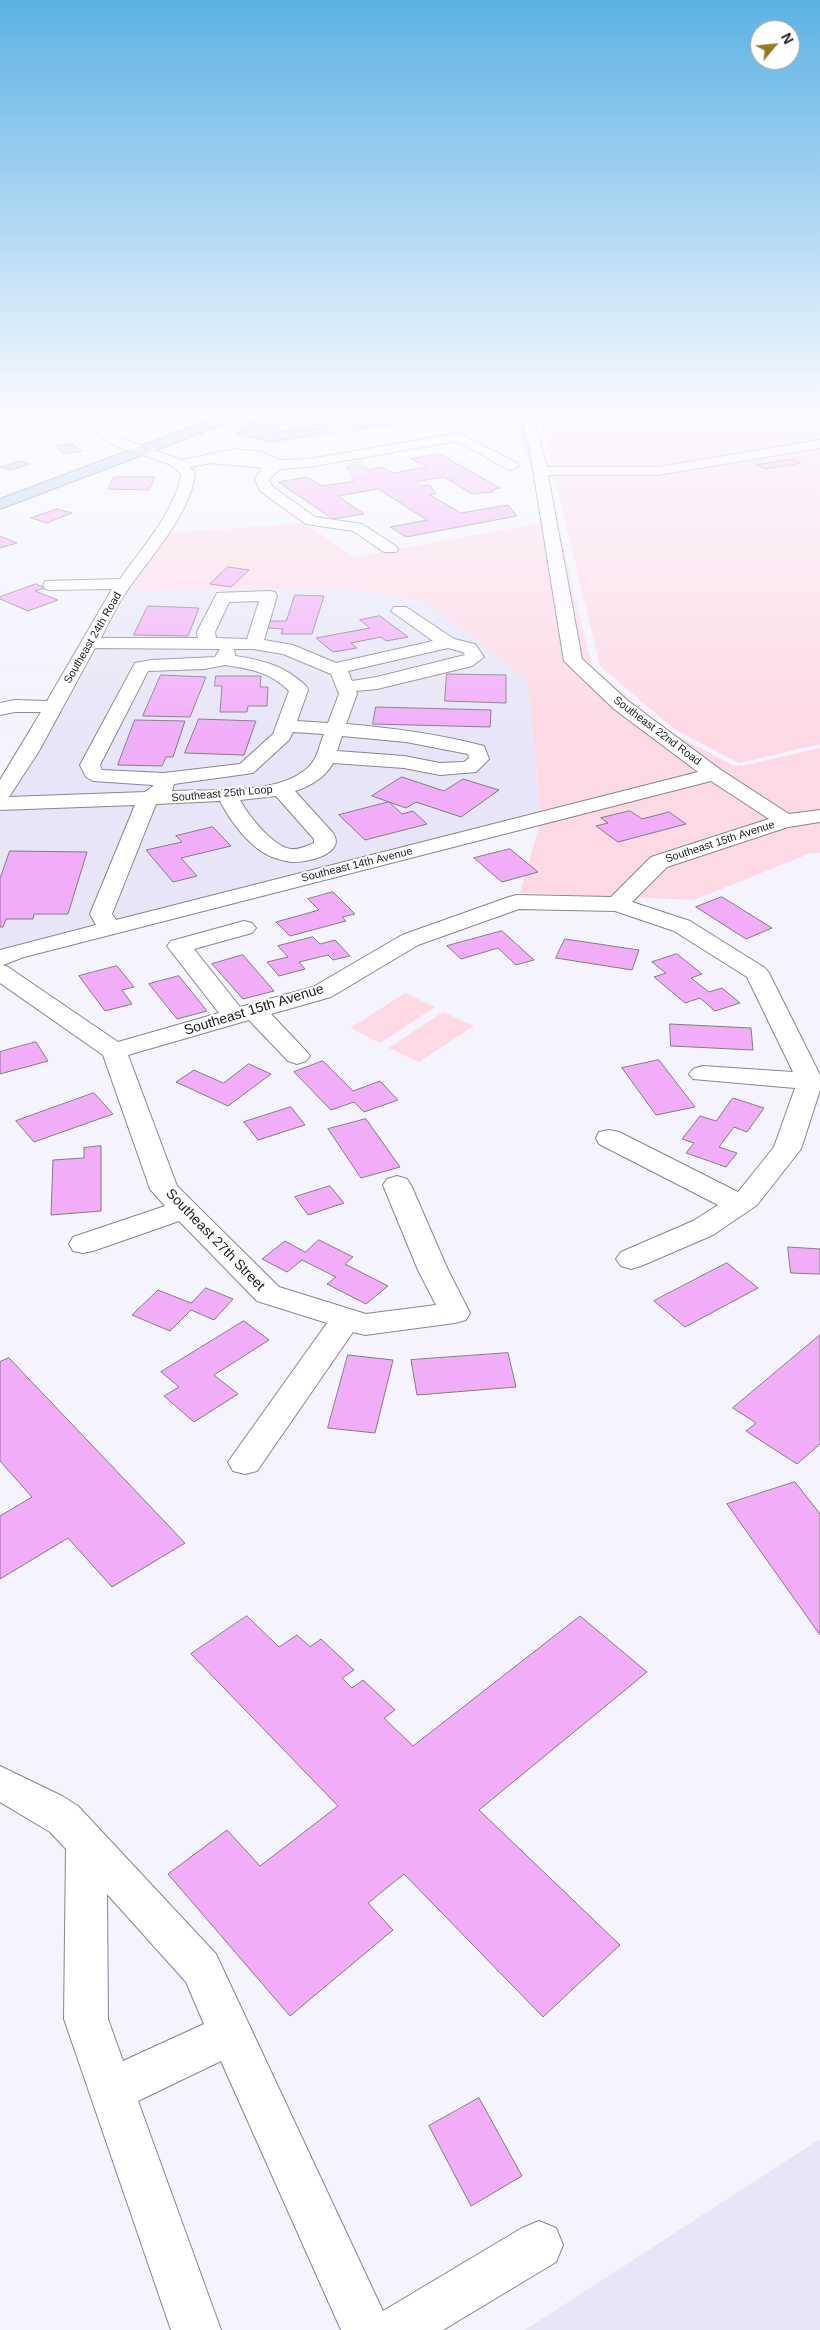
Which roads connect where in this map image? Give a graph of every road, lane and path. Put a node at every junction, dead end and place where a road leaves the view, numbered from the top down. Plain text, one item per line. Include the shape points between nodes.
1 (170, 519) edge
2 (308, 519) edge
3 (549, 519) edge
4 (390, 549) dead end
5 (51, 584) dead end
6 (125, 584) junction
7 (400, 611) dead end
8 (90, 643) junction
9 (448, 643) junction
10 (208, 644) junction
11 (257, 645) junction
12 (227, 652) junction
13 (334, 669) junction
14 (345, 687) junction
15 (54, 707) junction
16 (0, 709) edge
17 (288, 720) junction
18 (337, 722) junction
19 (325, 756) junction
20 (714, 774) junction
21 (164, 778) junction
22 (281, 788) junction
23 (227, 795) junction
24 (0, 796) edge
25 (148, 799) junction
26 (0, 804) edge
27 (820, 816) edge
28 (785, 821) junction
29 (617, 904) junction
30 (110, 928) junction
31 (244, 928) dead end
32 (0, 958) edge
33 (0, 972) edge
34 (245, 1014) junction
35 (114, 1050) junction
36 (297, 1056) dead end
37 (702, 1074) dead end
38 (812, 1091) edge
39 (609, 1138) dead end
40 (396, 1185) dead end
41 (743, 1201) junction
42 (184, 1209) junction
43 (83, 1244) dead end
44 (631, 1259) dead end
45 (346, 1319) junction
46 (245, 1462) dead end
47 (0, 1783) edge
48 (86, 1844) junction
49 (231, 2034) junction
50 (111, 2090) junction
51 (539, 2245) dead end
52 (196, 2330) edge
53 (366, 2330) edge
54 (397, 2330) edge

1 - 6 street, Southeast 24th Road
2 - 4 street via 358,526
3 - 20 street, Southeast 22nd Road via 573,661 621,705
5 - 6 street
6 - 8 street, Southeast 24th Road
7 - 9 street
8 - 10 street
8 - 15 street, Southeast 24th Road
9 - 13 street
9 - 14 street via 469,648 475,657 466,662 377,683
10 - 11 street via 206,632 223,597 269,596 255,640
10 - 12 street
11 - 12 street
11 - 13 street via 287,649
12 - 17 street via 285,675 299,690
12 - 21 street via 198,664 141,667 90,765 100,777
13 - 14 street via 339,671
14 - 18 street, Southeast 25th Loop via 348,694
15 - 16 street
15 - 24 street, Southeast 24th Road
17 - 18 street
17 - 21 street via 282,736 246,769
18 - 19 street, Southeast 25th Loop
18 - 19 street via 456,744 477,750 479,759 469,768 440,769 404,762
19 - 22 street, Southeast 25th Loop via 322,765 301,783
20 - 28 street, Southeast 15th Avenue
20 - 30 street, Southeast 14th Avenue
21 - 25 street via 164,789
22 - 23 street, Southeast 25th Loop
22 - 23 street via 325,838 325,846 303,855 287,855 267,845 232,808
23 - 25 street, Southeast 25th Loop
25 - 26 street, Southeast 25th Loop
25 - 30 street via 101,914
27 - 28 street
28 - 29 street, Southeast 15th Avenue via 659,862
29 - 34 street, Southeast 15th Avenue via 517,902 410,940 322,992
29 - 38 street, Southeast 15th Avenue via 682,926 757,973
30 - 32 street, Southeast 14th Avenue
31 - 34 street via 180,946
33 - 35 street
34 - 35 street, Southeast 15th Avenue
34 - 36 street
35 - 42 street, Southeast 27th Street via 164,1189
37 - 38 street
38 - 41 street via 787,1148
39 - 41 street
40 - 45 street, Southeast 27th Street via 455,1313 365,1325
41 - 44 street via 703,1228
42 - 43 street
42 - 45 street, Southeast 27th Street via 268,1294
45 - 46 street
47 - 48 street via 64,1818
48 - 49 street via 201,1968
48 - 50 street via 86,2019
49 - 50 street
49 - 53 street
50 - 52 street
51 - 54 street

